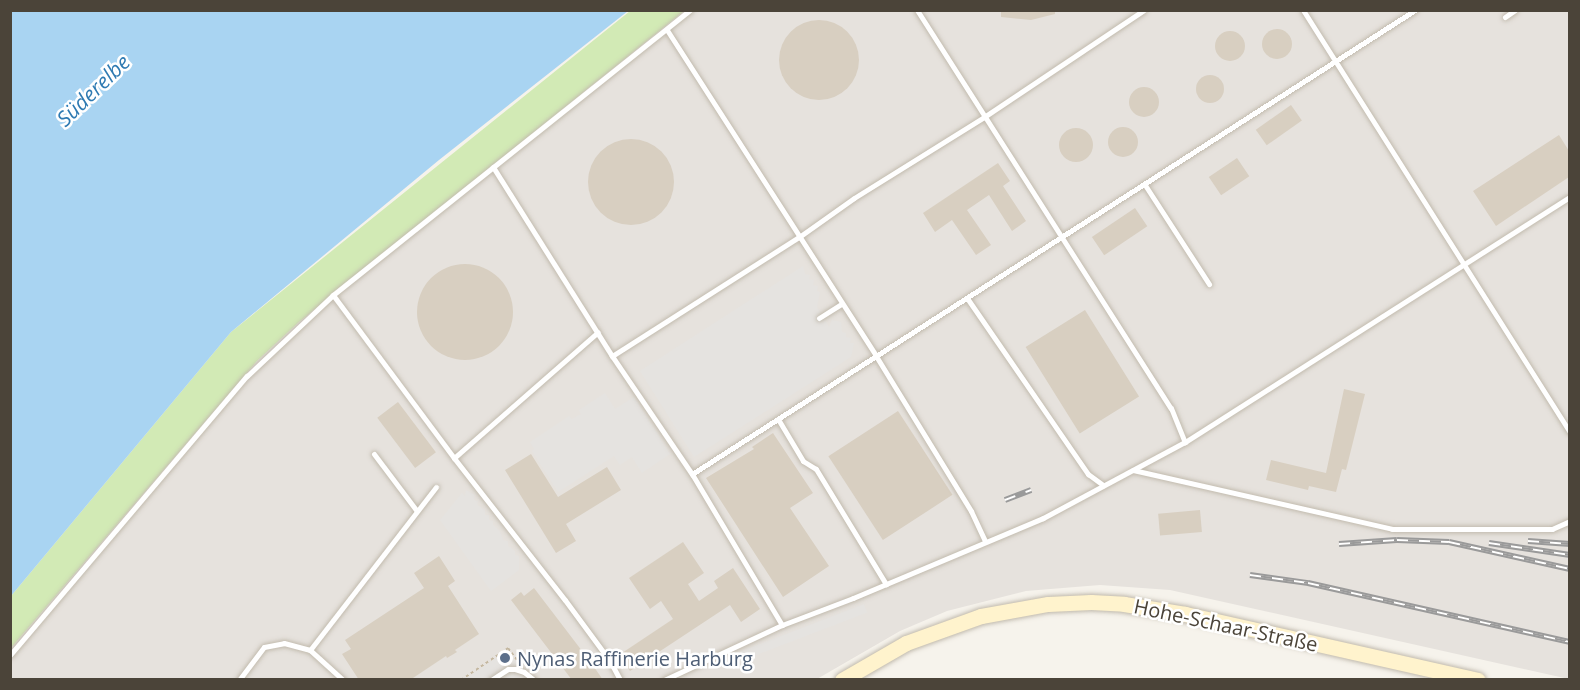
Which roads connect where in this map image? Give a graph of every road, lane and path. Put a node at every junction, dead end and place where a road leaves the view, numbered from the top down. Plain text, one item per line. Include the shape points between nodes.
1 (690, 10) edge
2 (917, 10) edge
3 (1130, 10) edge
4 (1144, 10) edge
5 (1303, 10) edge
6 (1415, 10) edge
7 (1515, 10) edge
8 (1134, 17) junction
9 (1505, 17) dead end
10 (667, 30) junction
11 (1336, 63) junction
12 (984, 117) junction
13 (493, 167) junction
14 (1145, 184) junction
15 (1569, 197) edge
16 (799, 237) junction
17 (1063, 237) junction
18 (1466, 265) junction
19 (1209, 284) dead end
20 (333, 295) junction
21 (968, 298) junction
22 (841, 304) junction
23 (819, 318) dead end
24 (597, 332) junction
25 (612, 356) junction
26 (876, 356) junction
27 (778, 419) junction
28 (1569, 432) edge
29 (1185, 442) junction
30 (374, 454) dead end
31 (453, 458) junction
32 (1133, 470) junction
33 (692, 474) junction
34 (1102, 485) junction
35 (436, 487) dead end
36 (417, 511) junction
37 (1569, 521) edge
38 (985, 541) junction
39 (886, 584) junction
40 (782, 625) junction
41 (310, 650) junction
42 (10, 655) edge
43 (239, 680) edge
44 (343, 680) edge
45 (491, 680) edge
46 (534, 680) edge
47 (620, 680) edge
48 (664, 680) edge
49 (842, 680) edge
50 (1478, 680) edge

1 - 10 lane
2 - 12 lane
3 - 8 lane
4 - 8 lane
5 - 11 lane
6 - 11 lane
7 - 9 lane
8 - 12 lane
10 - 13 lane
10 - 16 lane
11 - 14 lane
11 - 18 lane
12 - 16 lane
12 - 17 lane
13 - 20 lane
13 - 24 lane
14 - 17 lane
14 - 19 lane
15 - 18 lane
16 - 22 lane
16 - 25 lane
17 - 21 lane
17 - 29 lane via 1171,408
18 - 28 lane
18 - 29 lane
20 - 31 lane
20 - 42 lane via 246,376
21 - 26 lane
21 - 34 lane via 1088,474
22 - 23 lane
22 - 26 lane
24 - 25 lane
24 - 31 lane
25 - 33 lane
26 - 27 lane
26 - 38 lane via 971,511
27 - 33 lane
27 - 39 lane via 803,461 816,469
29 - 32 lane
30 - 36 lane
31 - 47 lane via 565,600
32 - 34 lane
32 - 37 lane via 1392,529 1552,529
33 - 40 lane
34 - 38 lane via 1043,518
35 - 36 lane
36 - 41 lane
38 - 39 lane
39 - 40 lane
40 - 48 lane
41 - 43 lane via 284,643 264,647
41 - 44 lane
45 - 46 lane via 508,669 524,672
49 - 50 main road, Hohe-Schaar-Straße via 906,644 981,616 1048,604 1091,602 1185,614

